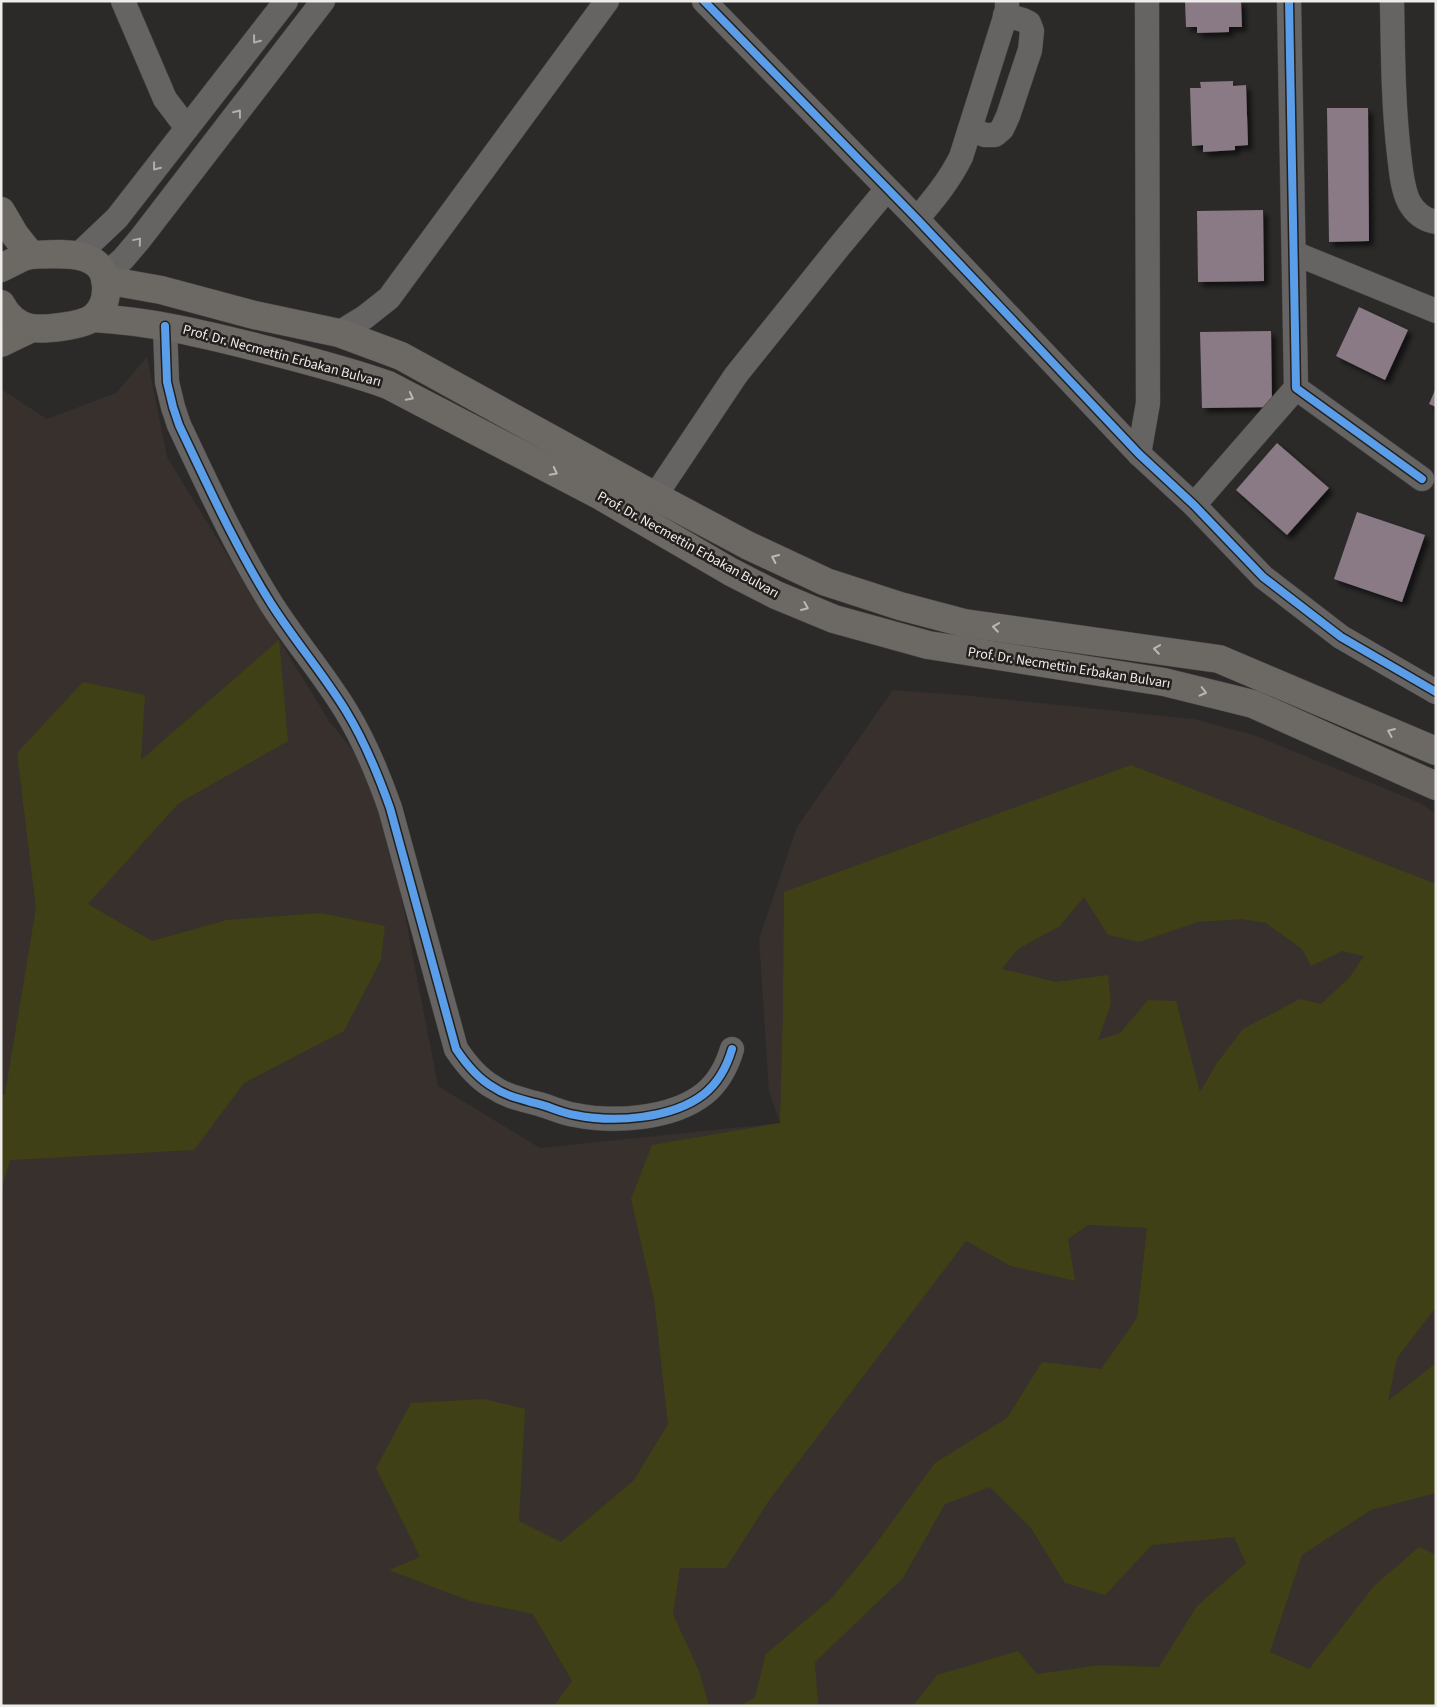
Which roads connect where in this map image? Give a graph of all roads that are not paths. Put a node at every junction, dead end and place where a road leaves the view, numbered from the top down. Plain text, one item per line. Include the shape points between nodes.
1 (123, 1) edge
2 (286, 1) edge
3 (323, 1) edge
4 (608, 1) edge
5 (704, 1) edge
6 (1148, 1) edge
7 (1288, 1) edge
8 (1392, 1) edge
9 (1006, 8) edge
10 (187, 128) junction
11 (970, 129) junction
12 (887, 188) junction
13 (1, 211) edge
14 (917, 219) junction
15 (1436, 222) edge
16 (1294, 253) junction
17 (31, 255) junction
18 (78, 255) junction
19 (1, 268) edge
20 (105, 278) junction
21 (1, 304) edge
22 (1436, 311) edge
23 (93, 318) junction
24 (166, 326) junction
25 (32, 328) junction
26 (339, 333) junction
27 (1, 343) edge
28 (1296, 388) junction
29 (1139, 454) junction
30 (1422, 479) dead end
31 (655, 496) junction
32 (1194, 505) junction
33 (1433, 686) edge
34 (1436, 751) edge
35 (1436, 786) edge
36 (732, 1049) dead end

1 - 10 street via 165,99
2 -> 10 street
20 -> 3 street via 140,239
4 - 26 street via 388,298
5 - 12 street
6 - 29 street via 1148,403
7 - 16 street
8 - 15 street via 1395,120 1402,180 1409,202 1419,215
9 - 11 street
9 - 11 street via 1029,24 1032,31 1030,50 1002,129 995,135
10 -> 18 street via 117,218
11 - 14 street via 954,171
12 - 14 street
12 - 31 street via 736,375
13 - 17 main road
14 - 29 street
16 - 22 street
16 - 28 street
17 - 18 main road
17 - 19 main road
18 - 20 main road via 90,259
20 - 23 main road via 104,301
20 - 26 main road, Prof. Dr. Necmettin Erbakan Bulvarı
21 - 25 main road via 13,320
23 - 24 main road, Prof. Dr. Necmettin Erbakan Bulvarı
23 - 25 main road, Prof. Dr. Necmettin Erbakan Bulvarı via 82,324
24 -> 35 main road, Prof. Dr. Necmettin Erbakan Bulvarı via 358,374 388,385 599,495 731,572 834,619 928,645 1164,682 1254,704
24 - 36 street via 168,382 179,425 252,571 290,633 345,710 380,779 456,1049 463,1060 480,1078 506,1095 574,1115 613,1119 656,1114 696,1099 722,1073
25 - 27 main road
26 - 31 main road, Prof. Dr. Necmettin Erbakan Bulvarı via 401,356
28 - 30 street
28 - 32 street
29 - 32 street
34 -> 31 main road, Prof. Dr. Necmettin Erbakan Bulvarı via 1219,659 964,623 826,582
32 - 33 street via 1263,577 1341,637

